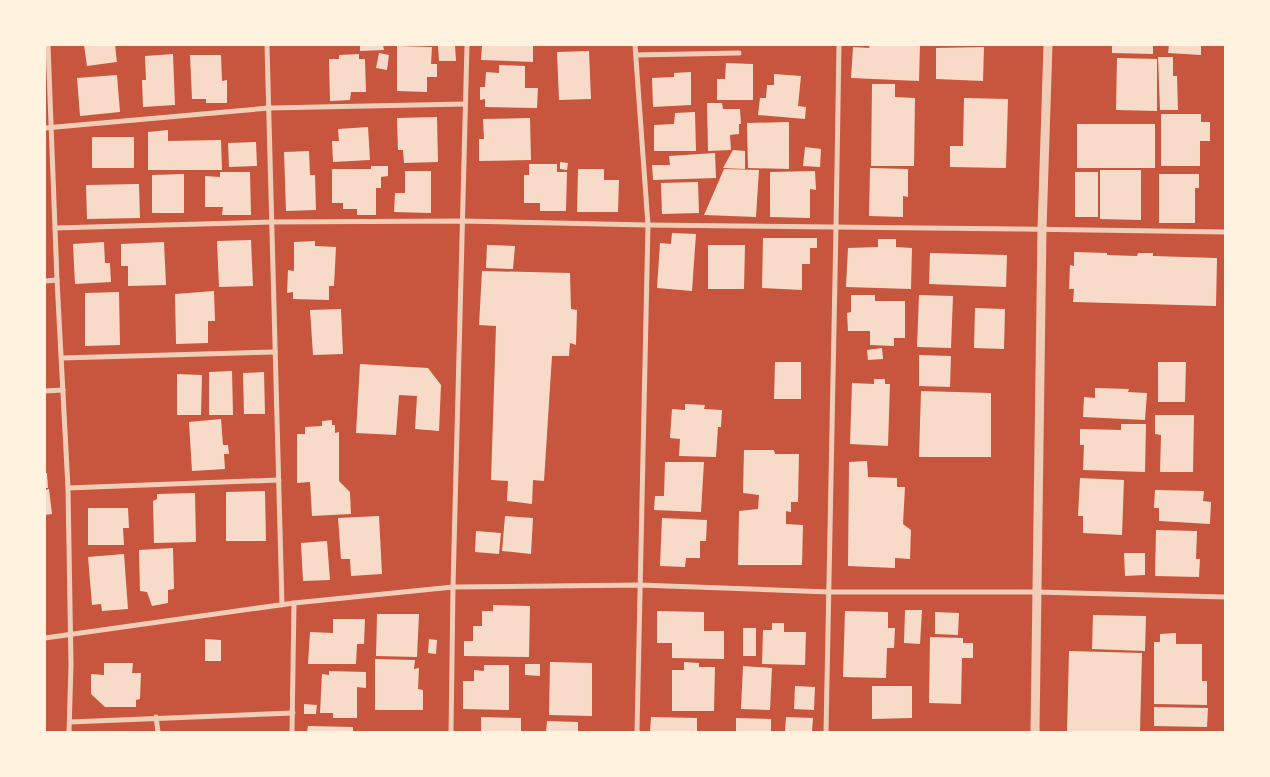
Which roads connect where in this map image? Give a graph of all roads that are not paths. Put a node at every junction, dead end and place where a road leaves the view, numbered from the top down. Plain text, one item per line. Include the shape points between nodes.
1 (48, 45) edge
2 (267, 45) edge
3 (467, 45) edge
4 (636, 45) edge
5 (839, 45) edge
6 (1048, 45) edge
7 (739, 53) dead end
8 (636, 55) junction
9 (465, 104) junction
10 (269, 108) junction
11 (51, 127) junction
12 (45, 128) edge
13 (463, 221) junction
14 (272, 222) junction
15 (648, 225) junction
16 (836, 227) junction
17 (56, 228) junction
18 (1042, 229) junction
19 (1225, 232) edge
20 (57, 280) junction
21 (45, 281) edge
22 (275, 352) junction
23 (62, 358) junction
24 (63, 390) junction
25 (45, 391) edge
26 (279, 480) junction
27 (68, 488) junction
28 (640, 585) junction
29 (453, 587) junction
30 (829, 592) junction
31 (1036, 592) junction
32 (1225, 596) edge
33 (294, 603) junction
34 (282, 605) junction
35 (71, 634) junction
36 (45, 638) edge
37 (293, 712) junction
38 (156, 718) junction
39 (70, 722) junction
40 (69, 732) edge
41 (158, 732) edge
42 (292, 732) edge
43 (451, 732) edge
44 (637, 732) edge
45 (826, 732) edge
46 (1035, 732) edge

1 - 11 street
2 - 10 street
3 - 9 street
4 - 8 street
5 - 16 street
6 - 18 street
7 - 8 street
8 - 15 street
9 - 10 street
9 - 13 street
10 - 11 street
10 - 14 street
11 - 12 street
11 - 17 street
13 - 14 street
13 - 15 street
13 - 29 street
14 - 17 street
14 - 22 street
15 - 16 street
15 - 28 street
16 - 18 street
16 - 30 street
17 - 20 street
18 - 19 street
18 - 31 street
20 - 21 street
20 - 23 street
22 - 23 street
22 - 26 street
23 - 24 street
24 - 25 street
24 - 27 street
26 - 27 street
26 - 34 street
27 - 35 street
28 - 29 street
28 - 30 street
28 - 44 street
29 - 33 street
29 - 43 street
30 - 31 street
30 - 45 street
31 - 32 street
31 - 46 street
33 - 34 street
33 - 37 street
34 - 35 street
35 - 36 street
35 - 39 street
37 - 38 street
37 - 42 street
38 - 39 street
38 - 41 street
39 - 40 street

